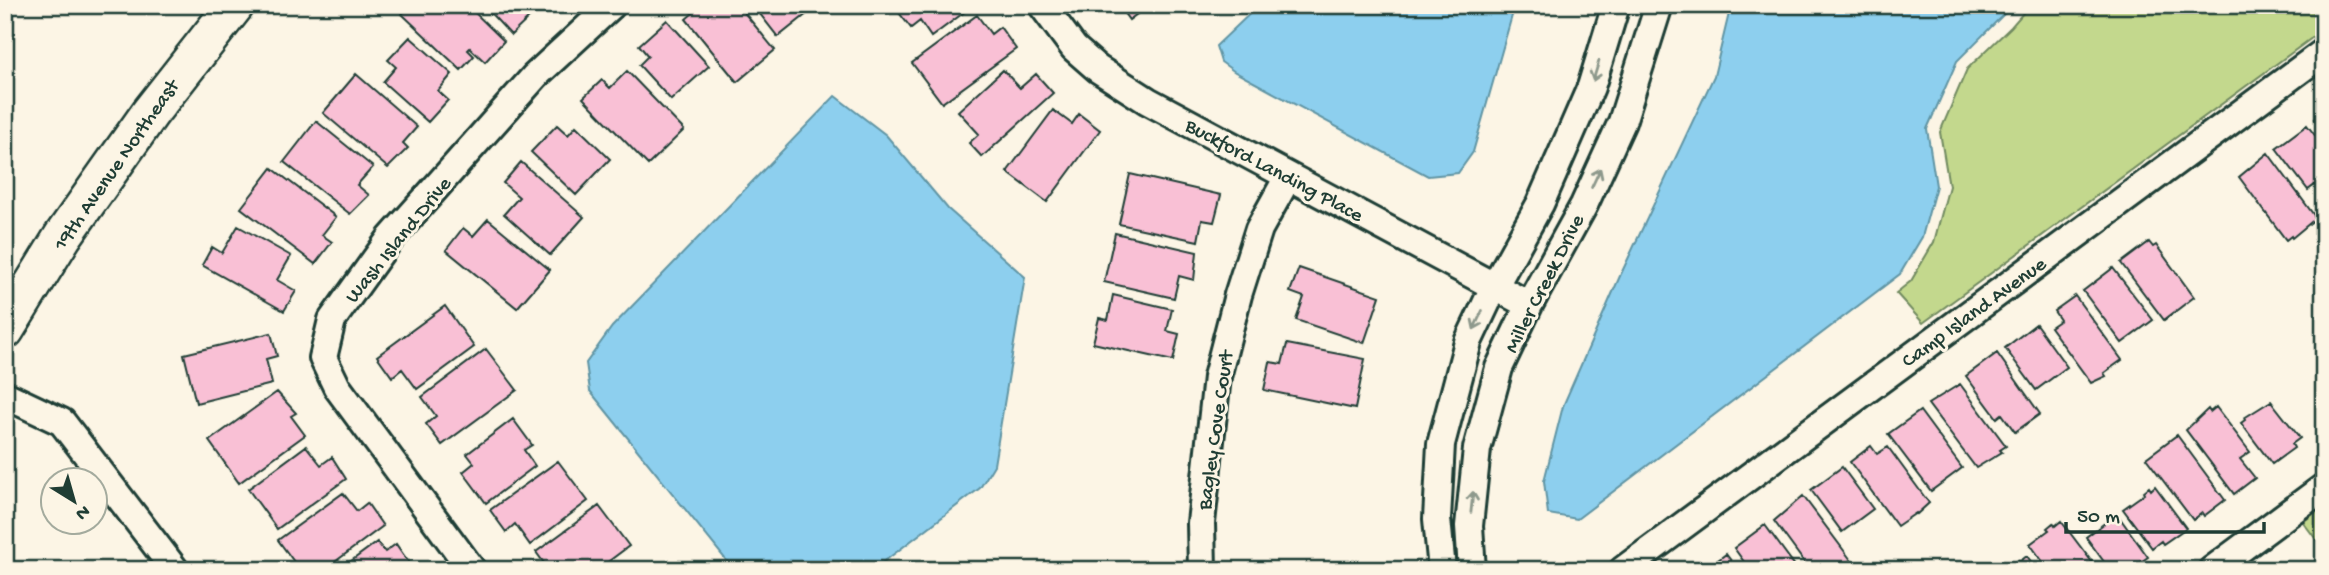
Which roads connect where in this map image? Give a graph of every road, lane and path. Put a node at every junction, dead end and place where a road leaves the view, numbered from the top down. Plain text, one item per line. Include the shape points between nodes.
1 (235, 5) edge
2 (612, 5) edge
3 (1042, 5) edge
4 (1616, 5) edge
5 (1659, 5) edge
6 (2324, 51) edge
7 (1288, 177) junction
8 (1494, 287) junction
9 (1529, 305) junction
10 (5, 330) edge
11 (5, 395) edge
12 (2324, 487) edge
13 (175, 570) edge
14 (472, 570) edge
15 (1202, 570) edge
16 (1442, 570) edge
17 (1472, 570) edge
18 (1623, 570) edge
19 (2212, 570) edge

1 - 10 street, 19th Avenue Northeast via 150,113 63,236
2 - 14 street, Wash Island Drive via 535,76 390,239 332,320 323,358 337,387
3 - 7 street, Buckford Landing Place via 1074,48 1098,69
4 -> 8 street, Miller Creek Drive via 1591,87 1540,204
9 -> 5 street, Miller Creek Drive via 1584,205 1622,122
6 - 18 street, Camp Island Avenue
7 - 8 street, Buckford Landing Place
7 - 15 street, Bagley Cove Court via 1259,229 1217,377 1201,523
8 - 9 street, Buckford Landing Place
8 -> 16 street, Miller Creek Drive via 1468,342 1441,444 1437,519
17 -> 9 street, Miller Creek Drive via 1469,526 1477,449 1499,368
11 - 13 street via 62,422
12 - 19 street

